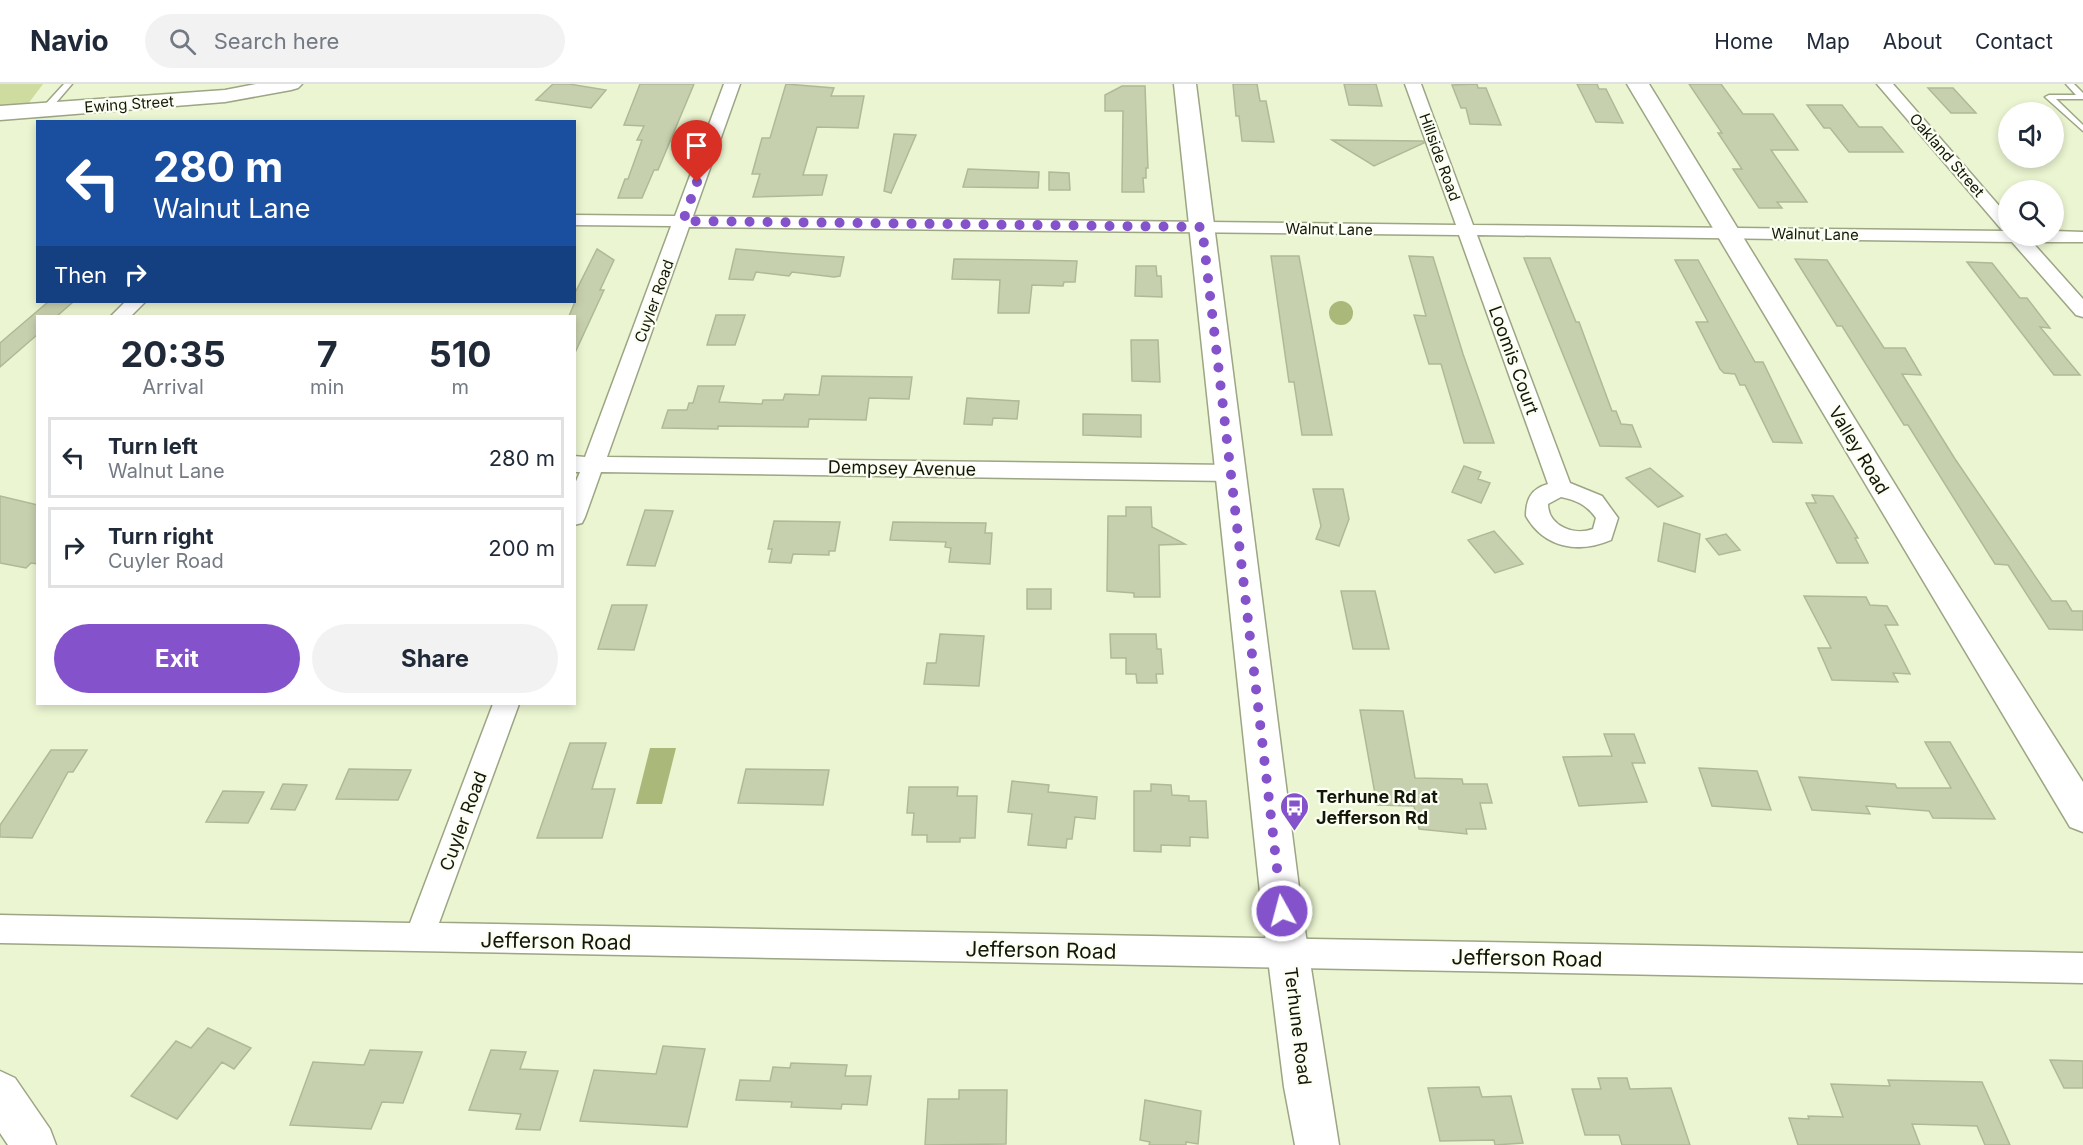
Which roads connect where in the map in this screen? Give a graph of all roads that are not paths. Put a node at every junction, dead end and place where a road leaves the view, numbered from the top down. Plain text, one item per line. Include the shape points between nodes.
1 (68, 84) edge
2 (291, 84) edge
3 (732, 84) edge
4 (1185, 84) edge
5 (1413, 84) edge
6 (1638, 84) edge
7 (1885, 84) edge
8 (2070, 84) edge
9 (2083, 97) edge
10 (45, 110) junction
11 (0, 113) edge
12 (2083, 129) edge
13 (1998, 215) edge
14 (576, 220) edge
15 (683, 221) junction
16 (1202, 227) junction
17 (1467, 230) junction
18 (1730, 233) junction
19 (1998, 233) edge
20 (2064, 236) edge
21 (2083, 237) edge
22 (2026, 246) edge
23 (2083, 311) edge
24 (584, 464) edge
25 (1230, 473) junction
26 (1561, 489) dead end
27 (576, 506) edge
28 (506, 705) edge
29 (2083, 814) edge
30 (0, 929) edge
31 (419, 938) junction
32 (1289, 954) junction
33 (2083, 968) edge
34 (0, 1093) edge
35 (34, 1145) edge
36 (1317, 1145) edge

1 - 10 lane
2 - 10 street, Ewing Street via 186,99
3 - 15 street, Cuyler Road
4 - 16 street, Terhune Road
5 - 17 street, Hillside Road
6 - 18 street, Valley Road
7 - 13 street, Oakland Street
8 - 9 lane
9 - 12 lane via 2049,97
10 - 11 street, Ewing Street
14 - 15 street, Walnut Lane
15 - 16 street, Walnut Lane
15 - 24 street, Cuyler Road
16 - 17 street, Walnut Lane
16 - 25 street, Terhune Road
17 - 18 street, Walnut Lane
17 - 26 street, Loomis Court
18 - 19 street, Walnut Lane
18 - 29 street, Valley Road
20 - 21 street, Walnut Lane
22 - 23 street, Oakland Street
24 - 25 street, Dempsey Avenue
24 - 27 street, Cuyler Road
25 - 32 street, Terhune Road
28 - 31 street, Cuyler Road
30 - 31 street, Jefferson Road
31 - 32 street, Jefferson Road
32 - 33 street, Jefferson Road
32 - 36 street, Terhune Road
34 - 35 street

